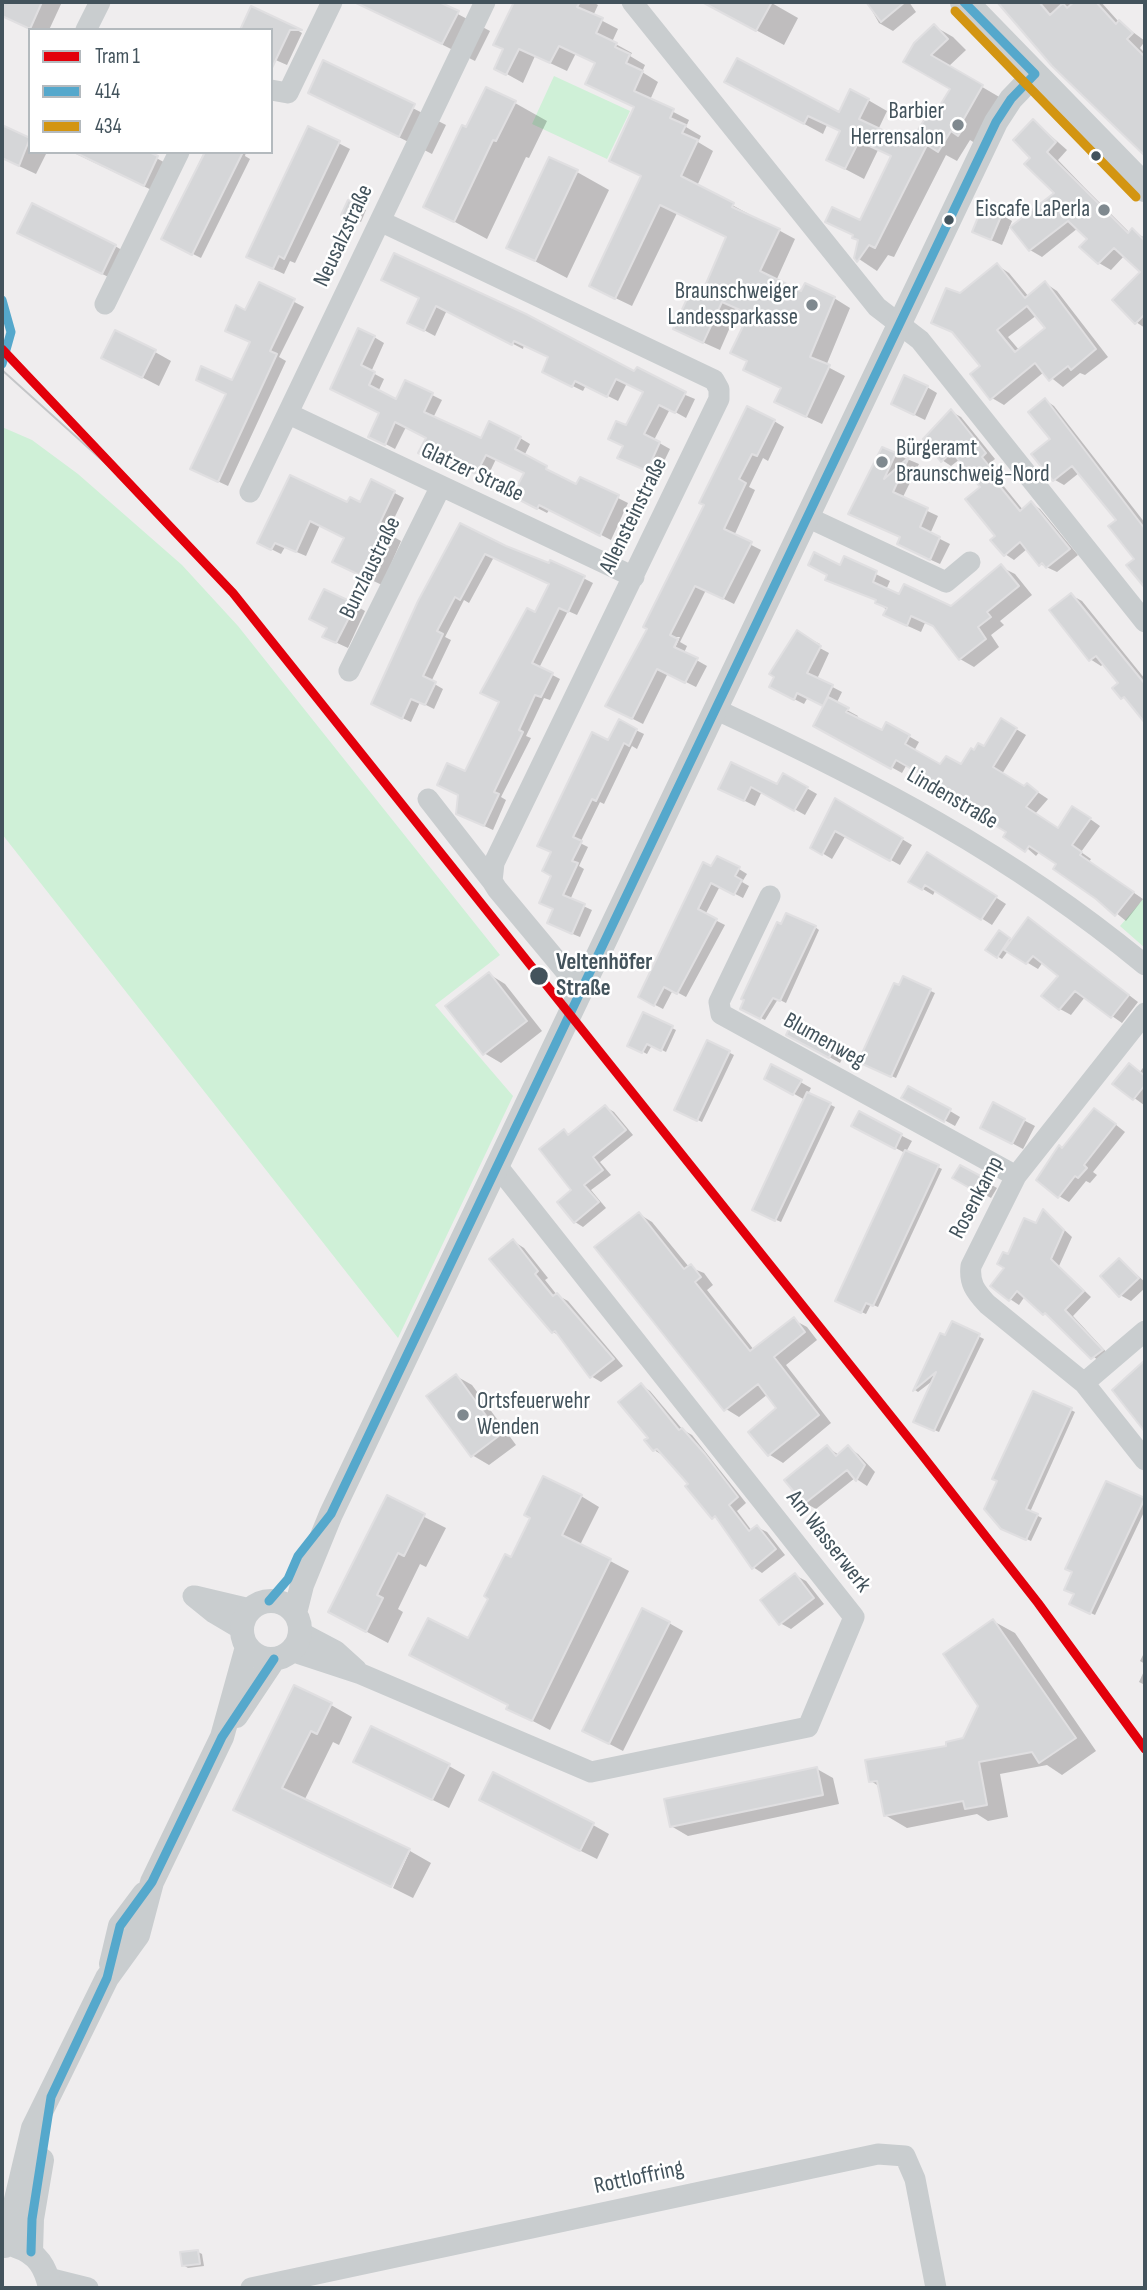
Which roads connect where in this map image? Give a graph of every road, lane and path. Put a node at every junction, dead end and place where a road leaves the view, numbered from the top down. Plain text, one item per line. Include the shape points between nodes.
1 (100, 2) edge
2 (332, 2) edge
3 (485, 2) edge
4 (632, 2) edge
5 (964, 2) edge
6 (87, 28) edge
7 (1035, 74) junction
8 (273, 90) edge
9 (178, 154) edge
10 (1145, 188) edge
11 (380, 221) junction
12 (105, 304) dead end
13 (900, 326) junction
14 (289, 414) junction
15 (440, 488) junction
16 (250, 492) dead end
17 (807, 517) junction
18 (970, 562) dead end
19 (634, 577) junction
20 (1145, 622) edge
21 (349, 671) dead end
22 (715, 709) junction
23 (428, 799) dead end
24 (492, 881) junction
25 (770, 896) dead end
26 (1145, 965) edge
27 (582, 991) junction
28 (1145, 1013) edge
29 (498, 1167) junction
30 (1016, 1176) junction
31 (1145, 1331) edge
32 (1084, 1383) junction
33 (1145, 1460) edge
34 (331, 1514) junction
35 (252, 1621) junction
36 (290, 1639) junction
37 (222, 1737) junction
38 (51, 2097) junction
39 (4, 2246) edge
40 (31, 2252) junction
41 (49, 2283) edge
42 (88, 2288) edge
43 (251, 2288) edge
44 (936, 2288) edge

1 - 6 street
2 - 8 street via 288,93
3 - 11 street, Neusalzstraße
4 - 13 street via 877,306
5 - 7 main road
7 - 10 main road
7 - 13 street via 996,122
9 - 12 street
11 - 14 street, Neusalzstraße
11 - 19 street, Allensteinstraße via 714,380 719,399
13 - 17 street
13 - 20 street via 920,340
14 - 15 street, Glatzer Straße
14 - 16 street, Neusalzstraße
15 - 19 street, Glatzer Straße
15 - 21 street, Bunzlaustraße
17 - 18 street via 946,582
17 - 22 street
19 - 24 street, Allensteinstraße via 494,863
22 - 26 street, Lindenstraße via 823,759 945,824 1045,888
22 - 27 street
23 - 24 street
24 - 27 street
25 - 30 street, Blumenweg via 719,1002 721,1014
27 - 29 street
28 - 30 street, Rosenkamp
29 - 34 street
29 - 36 street, Am Wasserwerk via 854,1617 808,1727 591,1772
30 - 32 street, Rosenkamp via 971,1266 970,1278 987,1304
31 - 32 street
32 - 33 street, Rosenkamp
34 - 35 street via 298,1556 288,1579
34 - 36 street via 302,1585
35 - 36 street via 279,1602
35 - 36 street via 254,1654
35 - 37 street
36 - 37 street
37 - 38 street via 152,1882 138,1935 107,1978
38 - 39 street via 33,2129
38 - 40 street
39 - 40 street
40 - 41 street via 46,2268
41 - 42 street
43 - 44 street, Rottloffring via 878,2154 905,2156 915,2179

